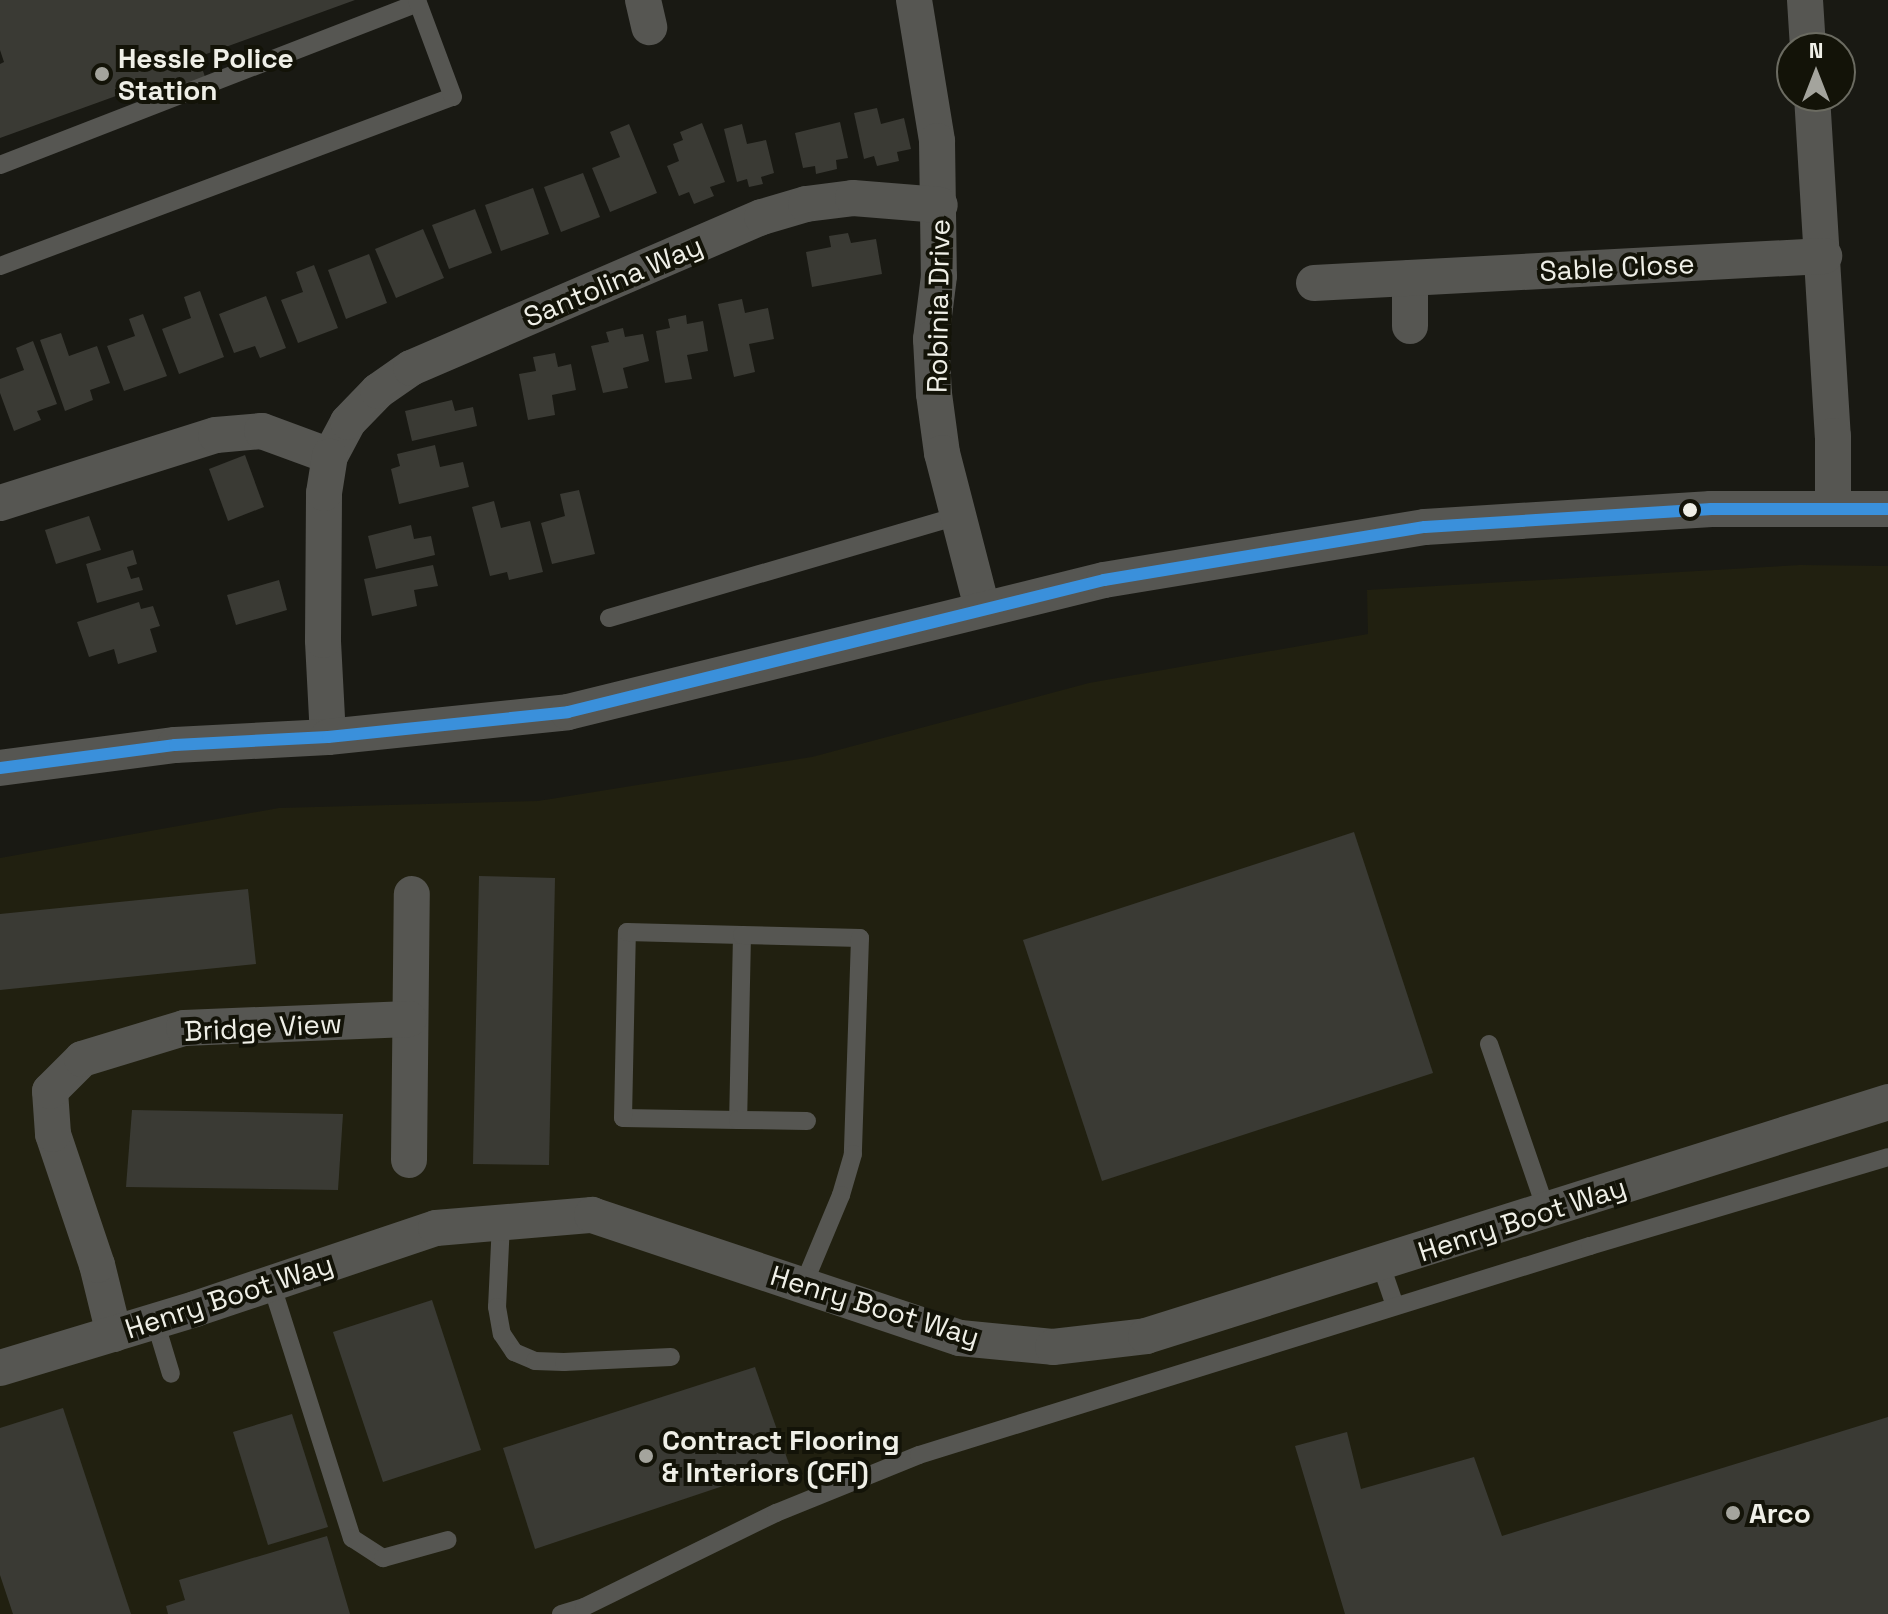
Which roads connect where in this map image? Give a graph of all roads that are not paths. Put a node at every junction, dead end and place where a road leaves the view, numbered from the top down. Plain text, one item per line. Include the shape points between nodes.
1 (914, 0) edge
2 (1805, 0) edge
3 (418, 1) edge
4 (1807, 32) edge
5 (1813, 112) edge
6 (0, 165) edge
7 (940, 205) junction
8 (1824, 256) junction
9 (0, 266) edge
10 (1410, 278) junction
11 (1314, 283) dead end
12 (1410, 326) dead end
13 (330, 456) junction
14 (0, 503) edge
15 (1833, 508) junction
16 (1888, 509) edge
17 (957, 516) junction
18 (982, 608) junction
19 (609, 618) dead end
20 (328, 737) junction
21 (0, 768) edge
22 (412, 894) dead end
23 (742, 935) junction
24 (409, 1019) junction
25 (1489, 1044) dead end
26 (1888, 1102) edge
27 (738, 1120) junction
28 (807, 1121) dead end
29 (1888, 1157) edge
30 (409, 1160) dead end
31 (1546, 1210) junction
32 (501, 1223) junction
33 (1381, 1265) junction
34 (271, 1283) junction
35 (803, 1286) junction
36 (1395, 1306) junction
37 (155, 1321) junction
38 (114, 1334) junction
39 (671, 1357) dead end
40 (0, 1368) edge
41 (171, 1374) dead end
42 (448, 1540) dead end
43 (561, 1614) edge

1 - 7 street, Robinia Drive via 937,141
2 - 4 street
3 - 6 lane
3 - 9 lane via 453,97
5 - 8 street
7 - 13 street, Santolina Way via 853,198 762,217 411,368 378,391 348,422
7 - 17 street, Robinia Drive via 931,339 942,453
8 - 10 street, Sable Close
8 - 15 street
10 - 11 street, Sable Close
10 - 12 street
13 - 14 street via 262,431 216,435
13 - 20 street, Santolina Way via 323,581
15 - 16 street
15 - 18 street via 1711,509 1425,527 1104,580
17 - 18 street, Robinia Drive
17 - 19 lane
18 - 20 street via 568,712
20 - 21 street via 175,745
22 - 24 street
23 - 27 lane
23 - 27 lane via 627,932 623,1118
23 - 35 lane via 860,938 853,1154
24 - 30 street
24 - 38 street, Bridge View via 184,1028 82,1059 50,1091 53,1134
25 - 31 lane
26 - 31 street, Henry Boot Way
27 - 28 lane
29 - 36 lane
31 - 33 street, Henry Boot Way
32 - 34 street, Henry Boot Way via 436,1228
32 - 35 street, Henry Boot Way via 592,1215
32 - 39 lane via 497,1307 502,1334 514,1352 535,1361 564,1362
33 - 35 street, Henry Boot Way via 1146,1336 1053,1347 960,1338
33 - 36 lane
34 - 37 street, Henry Boot Way
34 - 42 lane via 352,1538 383,1558
36 - 43 lane via 919,1455 776,1513
37 - 38 street, Henry Boot Way
37 - 41 lane
38 - 40 street, Henry Boot Way

